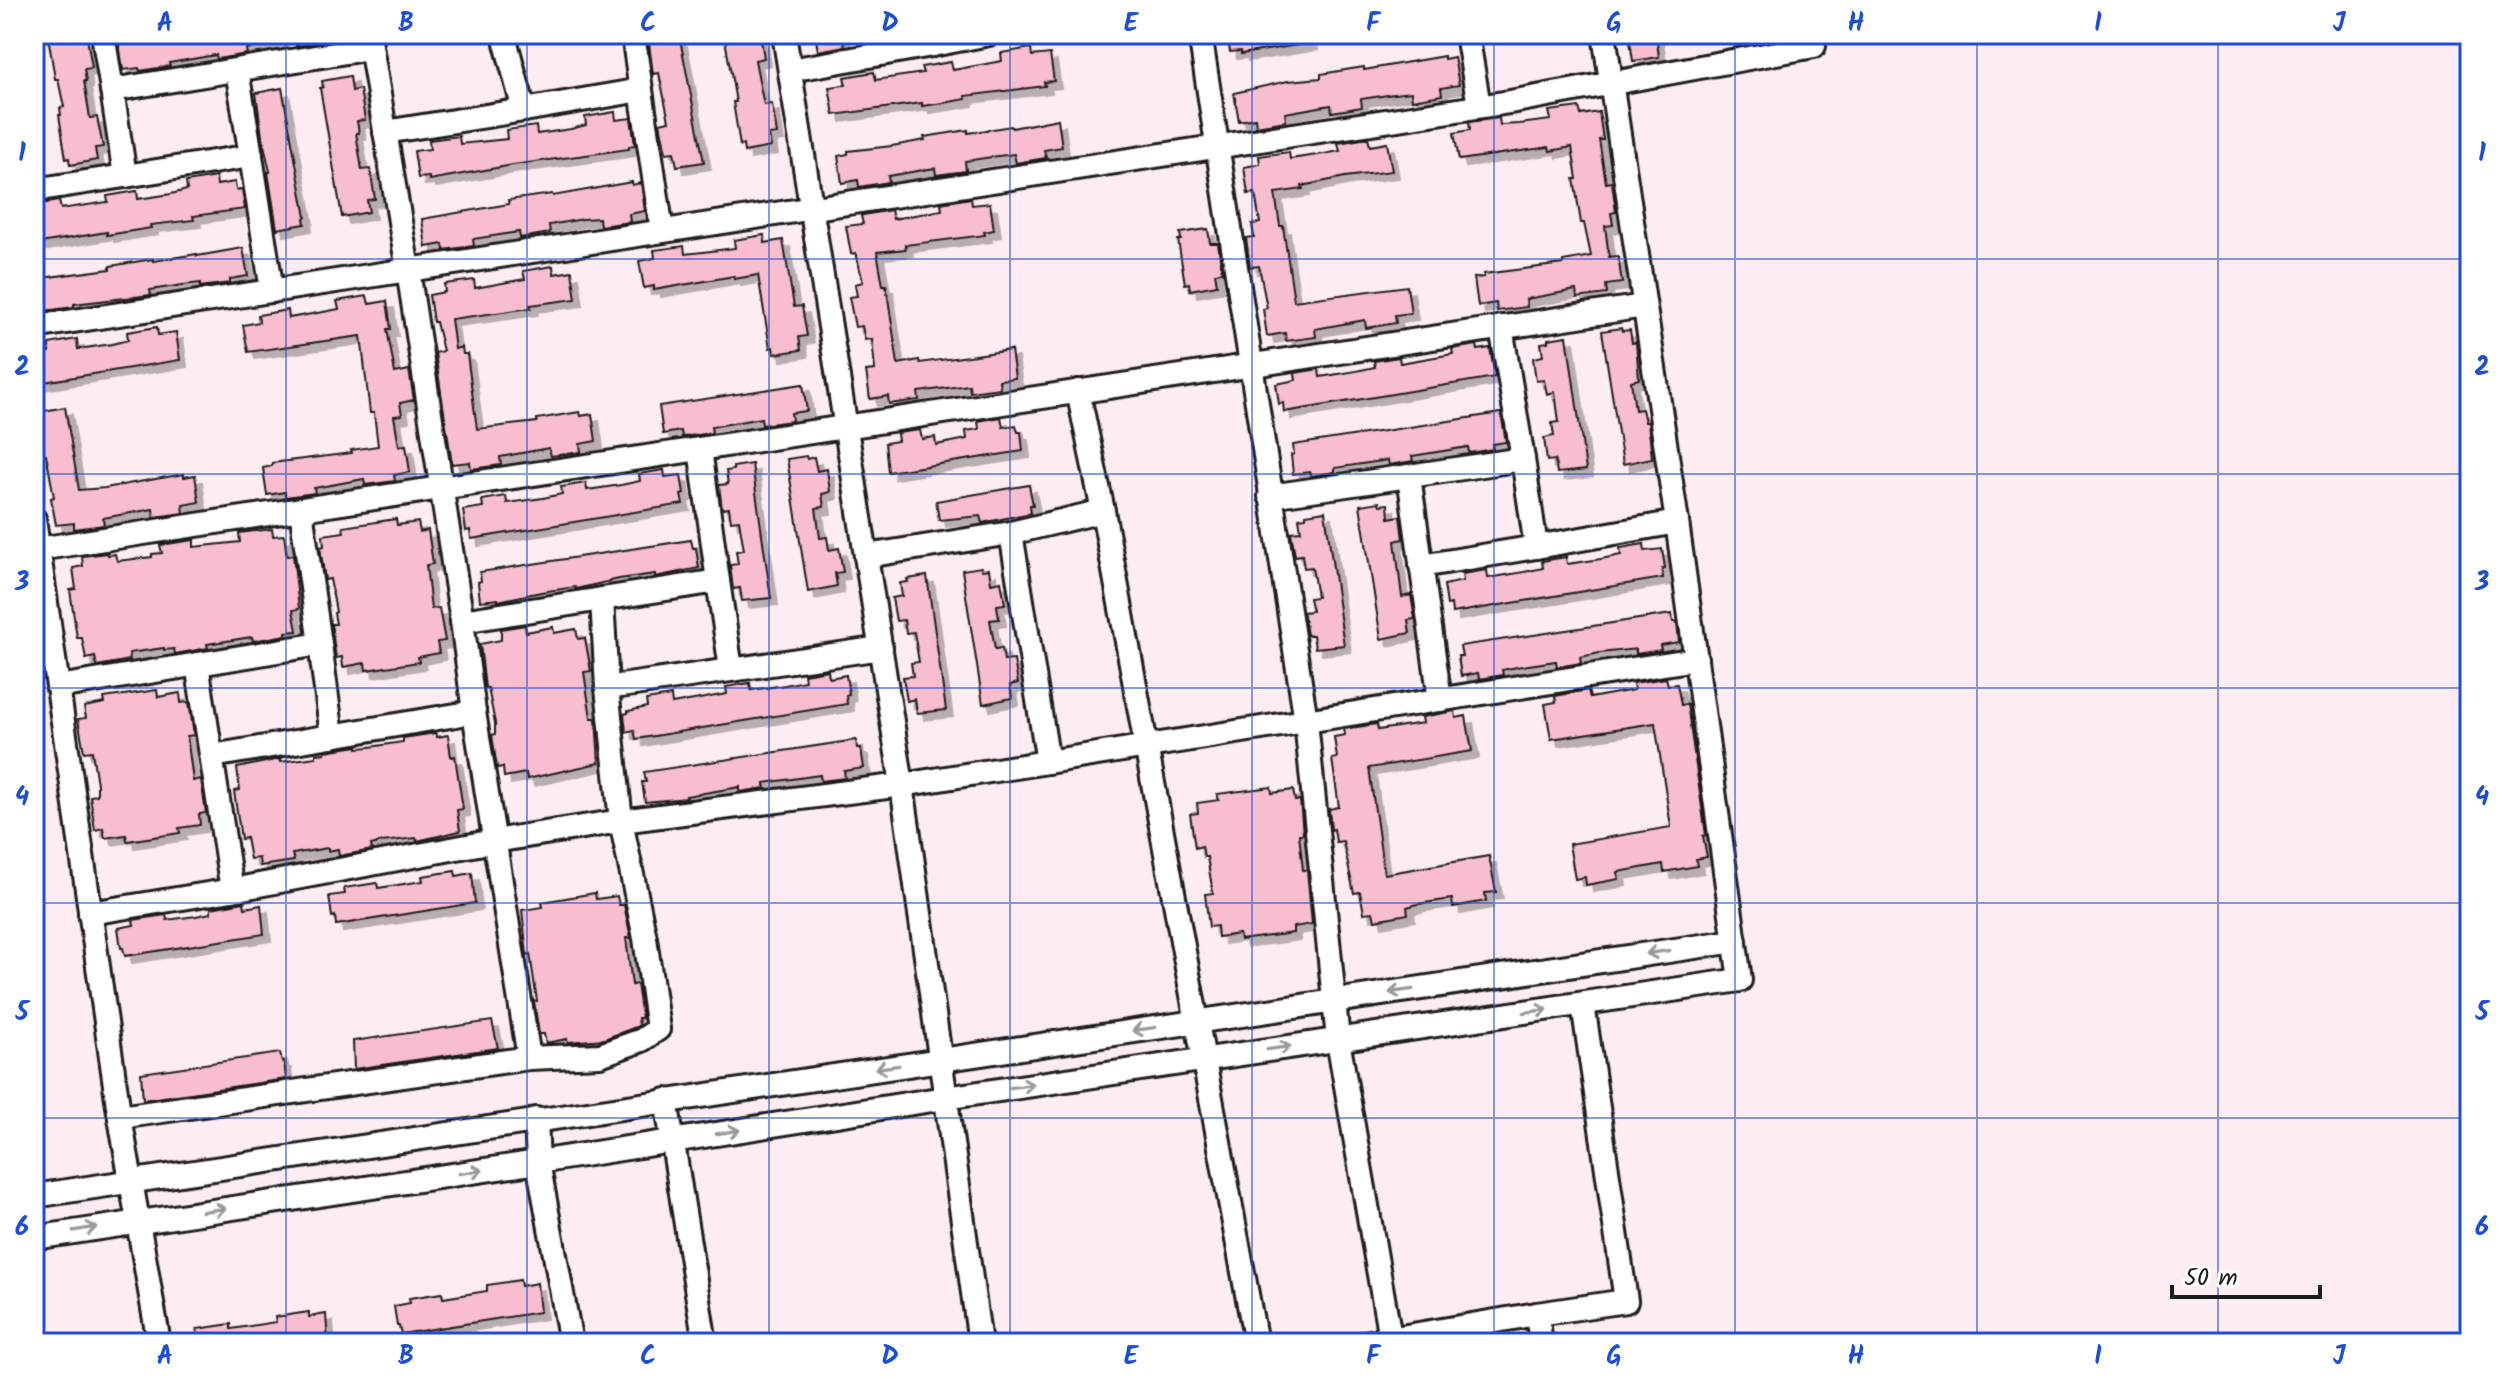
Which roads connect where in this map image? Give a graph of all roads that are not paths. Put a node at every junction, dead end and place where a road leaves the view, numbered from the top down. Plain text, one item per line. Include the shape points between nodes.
1 (103, 34) edge
2 (509, 34) edge
3 (633, 34) edge
4 (784, 34) edge
5 (989, 34) edge
6 (1200, 34) edge
7 (1467, 34) edge
8 (1604, 34) edge
9 (1812, 34) edge
10 (931, 40) edge
11 (370, 41) edge
12 (237, 70) junction
13 (790, 70) junction
14 (1612, 84) junction
15 (112, 90) junction
16 (641, 90) junction
17 (1479, 106) junction
18 (524, 110) junction
19 (385, 132) junction
20 (1217, 147) junction
21 (251, 156) junction
22 (125, 176) junction
23 (34, 190) edge
24 (812, 208) junction
25 (662, 231) junction
26 (408, 270) junction
27 (272, 291) junction
28 (1644, 306) junction
29 (34, 327) edge
30 (1501, 327) junction
31 (1250, 365) junction
32 (1078, 391) junction
33 (846, 427) junction
34 (700, 449) junction
35 (1523, 459) junction
36 (1409, 476) junction
37 (441, 488) junction
38 (1270, 496) junction
39 (301, 510) junction
40 (1103, 511) junction
41 (34, 519) edge
42 (1677, 522) junction
43 (1011, 533) junction
44 (1536, 547) junction
45 (38, 549) junction
46 (866, 556) junction
47 (1421, 566) junction
48 (718, 581) junction
49 (602, 599) junction
50 (462, 621) junction
51 (320, 644) junction
52 (881, 648) junction
53 (1696, 659) junction
54 (197, 664) junction
55 (731, 669) junction
56 (58, 687) junction
57 (607, 688) junction
58 (1440, 700) junction
59 (474, 712) junction
60 (1306, 721) junction
61 (332, 736) junction
62 (1147, 746) junction
63 (212, 756) junction
64 (1048, 762) junction
65 (902, 785) junction
66 (621, 821) junction
67 (494, 841) junction
68 (232, 890) junction
69 (90, 913) junction
70 (1735, 941) junction
71 (1334, 1001) junction
72 (1583, 1004) junction
73 (1197, 1021) junction
74 (1338, 1040) junction
75 (529, 1058) junction
76 (939, 1059) junction
77 (1204, 1059) junction
78 (945, 1098) junction
79 (666, 1100) junction
80 (120, 1117) junction
81 (536, 1119) junction
82 (673, 1141) junction
83 (538, 1162) junction
84 (130, 1180) junction
85 (34, 1196) edge
86 (136, 1221) junction
87 (34, 1238) edge
88 (1537, 1314) junction
89 (1391, 1341) edge
90 (159, 1343) edge
91 (571, 1343) edge
92 (705, 1343) edge
93 (980, 1343) edge
94 (1256, 1343) edge
95 (1365, 1343) edge
96 (1541, 1343) edge

1 - 15 street
2 - 18 street via 506,43
3 - 16 street
4 - 13 street
5 - 10 street
6 - 20 street
7 - 17 street
8 - 14 street
9 - 14 street via 1814,46
10 - 13 street
11 - 12 street
11 - 19 street
12 - 15 street
12 - 21 street
13 - 24 street
14 - 17 street
14 - 28 street
15 - 22 street
16 - 18 street
16 - 25 street
17 - 20 street
18 - 19 street
19 - 26 street
20 - 24 street
20 - 31 street
21 - 22 street
21 - 27 street
22 - 23 street
24 - 25 street
24 - 33 street
25 - 26 street
26 - 27 street
26 - 37 street
27 - 29 street
28 - 30 street
28 - 42 street
30 - 31 street
30 - 35 street
31 - 32 street
31 - 38 street
32 - 33 street
32 - 40 street
33 - 34 street
33 - 46 street
34 - 37 street
34 - 48 street
35 - 36 street
35 - 44 street
36 - 38 street
36 - 47 street
37 - 39 street
37 - 50 street
38 - 60 street
39 - 45 street
39 - 51 street
40 - 43 street
40 - 62 street
41 - 45 street
42 - 44 street
42 - 53 street
43 - 46 street
43 - 64 street
44 - 47 street
45 - 56 street
46 - 52 street
47 - 58 street
48 - 49 street
48 - 55 street
49 - 50 street
49 - 57 street
50 - 59 street
51 - 54 street
51 - 61 street
52 - 55 street
52 - 65 street
53 - 58 street
53 - 70 street
54 - 56 street
54 - 63 street
55 - 57 street
56 - 69 street
57 - 66 street
58 - 60 street
59 - 61 street
59 - 67 street
60 - 62 street
60 - 71 street
61 - 63 street
62 - 64 street
62 - 73 street
63 - 68 street
64 - 65 street
65 - 66 street
65 - 76 street
66 - 67 street
66 - 75 street via 658,1029 600,1055
67 - 68 street
67 - 75 street
68 - 69 street
69 - 80 street
70 -> 71 street
70 - 72 street via 1740,980
71 - 73 street
71 - 74 street
74 -> 72 street
72 - 88 street via 1626,1301
73 -> 76 street
73 - 77 street
77 -> 74 street
74 - 89 street
75 - 80 street
76 - 78 street
76 -> 79 street
78 -> 77 street
77 - 94 street
82 -> 78 street
78 - 93 street
79 - 81 street
79 - 82 street
80 - 84 street
81 - 83 street
81 - 84 street
82 - 83 street
82 - 92 street
86 -> 83 street
83 - 91 street
84 - 85 street
84 - 86 street
87 -> 86 street
86 - 90 street
88 - 89 street
88 - 96 street
89 - 95 street

